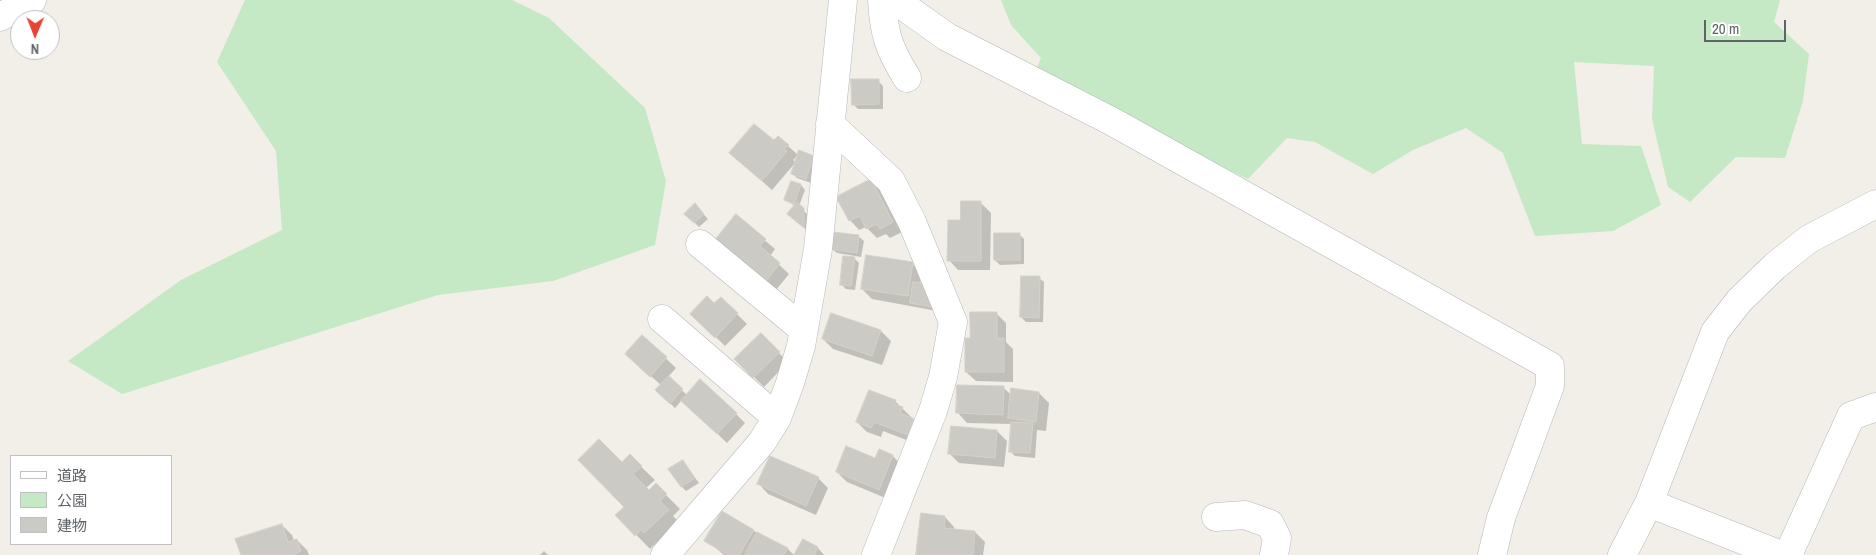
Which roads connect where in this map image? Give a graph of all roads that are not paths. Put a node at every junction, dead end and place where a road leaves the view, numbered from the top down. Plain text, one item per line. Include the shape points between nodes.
1 (32, 0) edge
2 (844, 0) edge
3 (882, 0) edge
4 (895, 0) edge
5 (0, 17) edge
6 (907, 78) dead end
7 (830, 124) junction
8 (1876, 204) edge
9 (700, 244) dead end
10 (662, 319) dead end
11 (804, 330) junction
12 (1876, 407) edge
13 (777, 418) junction
14 (1649, 503) junction
15 (1216, 517) dead end
16 (665, 555) edge
17 (876, 555) edge
18 (1274, 555) edge
19 (1492, 555) edge
20 (1622, 555) edge
21 (1781, 555) edge
22 (1788, 555) edge

1 - 5 street
2 - 7 street
3 - 6 street via 890,50
4 - 19 street via 947,37 1113,122 1550,366 1550,386 1501,518
7 - 11 street via 818,249
7 - 17 street via 891,181 912,222 953,322 933,411
8 - 14 street via 1809,239 1738,301 1715,332
9 - 11 street
10 - 13 street
11 - 13 street
12 - 22 street via 1851,416
13 - 16 street via 745,464
14 - 20 street
14 - 21 street
15 - 18 street via 1245,516 1270,524 1277,538

